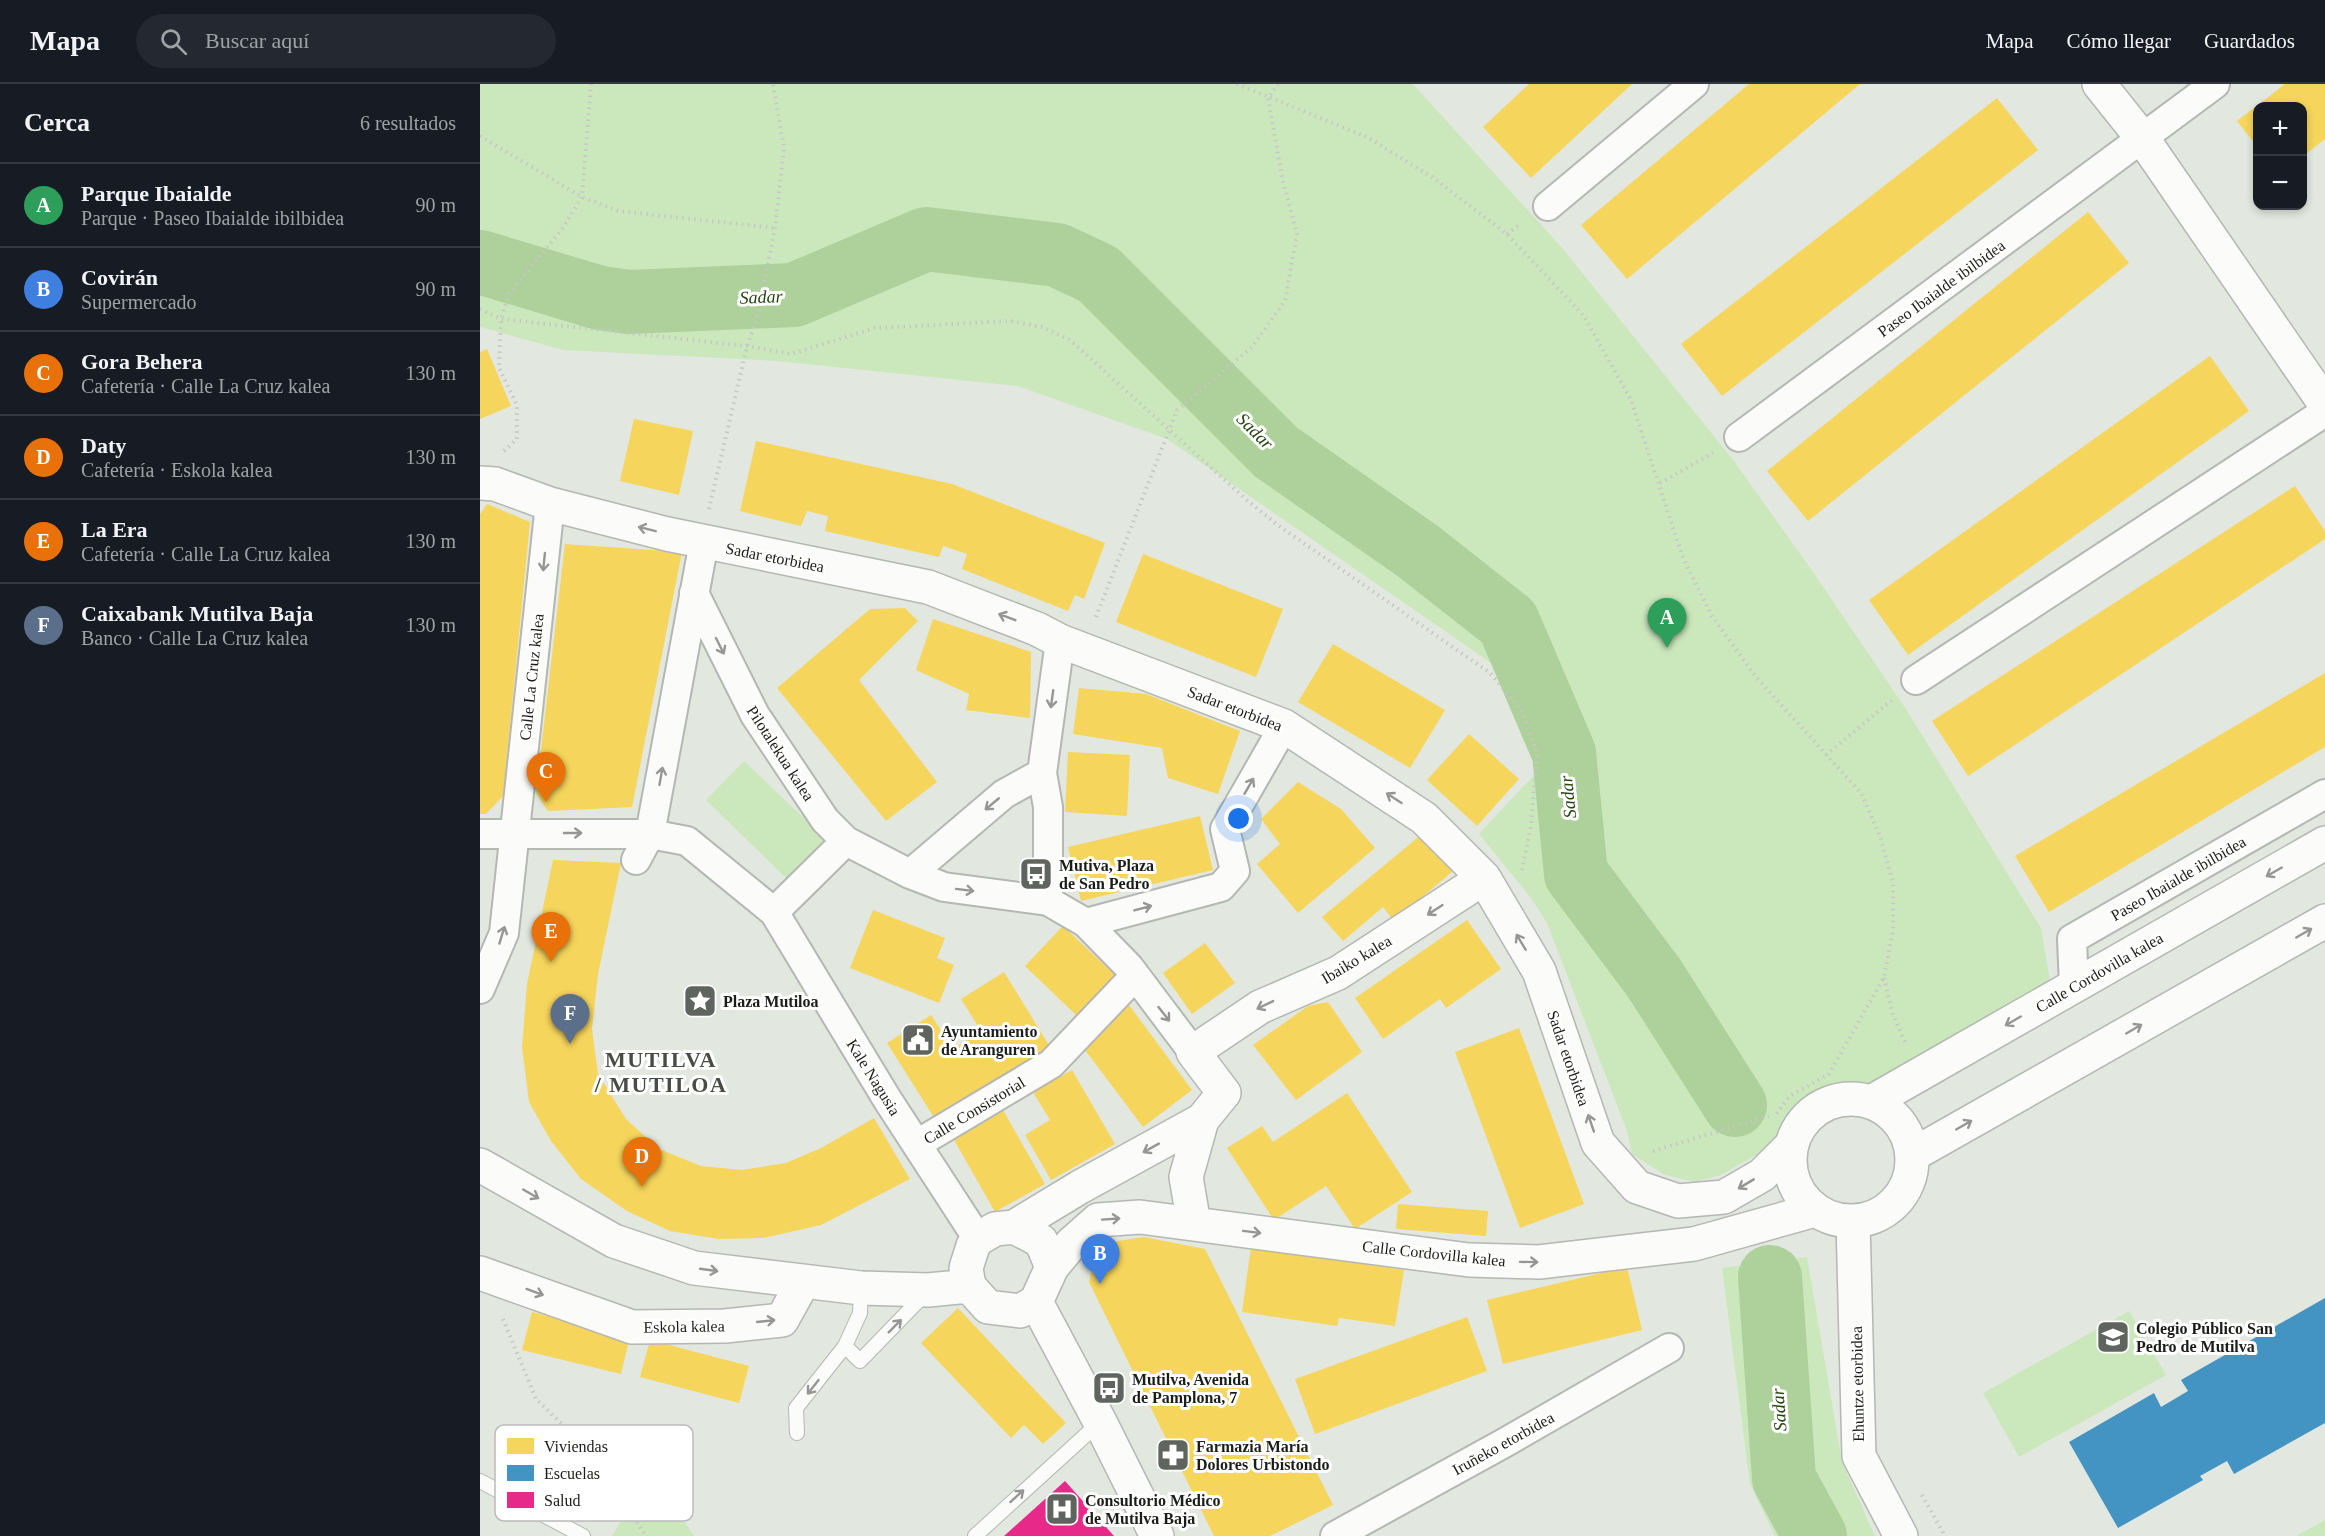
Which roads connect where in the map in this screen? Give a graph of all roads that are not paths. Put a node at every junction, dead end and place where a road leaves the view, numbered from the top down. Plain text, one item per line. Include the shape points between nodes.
1 (1694, 84) edge
2 (2099, 84) edge
3 (2215, 84) edge
4 (2143, 139) junction
5 (1548, 206) dead end
6 (2325, 404) edge
7 (2325, 412) edge
8 (1739, 437) road end
9 (487, 484) edge
10 (550, 504) junction
11 (706, 527) junction
12 (694, 593) junction
13 (1060, 641) junction
14 (1916, 680) road end
15 (1284, 726) junction
16 (1042, 773) junction
17 (2325, 794) edge
18 (514, 832) junction
19 (480, 834) edge
20 (650, 834) junction
21 (846, 842) junction
22 (2325, 843) edge
23 (636, 860) dead end
24 (910, 874) junction
25 (1484, 878) junction
26 (1048, 901) junction
27 (774, 912) junction
28 (2325, 921) edge
29 (1086, 923) junction
30 (1135, 976) junction
31 (2074, 986) junction
32 (480, 989) edge
33 (1193, 1052) junction
34 (1873, 1101) junction
35 (1202, 1120) junction
36 (917, 1144) junction
37 (1791, 1146) junction
38 (1914, 1154) junction
39 (480, 1165) edge
40 (1815, 1210) junction
41 (1853, 1221) junction
42 (1194, 1224) junction
43 (1014, 1227) junction
44 (978, 1239) junction
45 (1052, 1267) junction
46 (482, 1273) edge
47 (803, 1282) junction
48 (969, 1286) junction
49 (861, 1288) junction
50 (928, 1290) junction
51 (1036, 1302) junction
52 (845, 1346) junction
53 (1669, 1348) dead end
54 (1100, 1422) junction
55 (797, 1433) dead end
56 (480, 1482) edge
57 (495, 1490) edge
58 (554, 1521) edge
59 (583, 1536) edge
60 (975, 1536) edge
61 (1157, 1536) edge
62 (1335, 1536) edge
63 (1901, 1536) edge

1 - 5 street
2 - 4 street
3 - 4 street, Paseo Ibaialde ibilbidea
4 - 6 street
4 - 8 street, Paseo Ibaialde ibilbidea
7 - 14 street
9 - 10 street, Sadar etorbidea
11 -> 10 street, Sadar etorbidea
10 -> 18 street, Calle La Cruz kalea
11 - 12 street
13 -> 11 street, Sadar etorbidea via 928,587
20 -> 12 street
12 -> 21 street, Pilotalekua kalea via 755,715 825,820
13 - 15 street, Sadar etorbidea
13 -> 16 street
25 -> 15 street, Sadar etorbidea via 1424,818
29 -> 15 street via 1221,887 1235,871 1225,829
16 -> 24 street via 1004,794
16 - 26 street via 1048,807
17 - 31 street, Paseo Ibaialde ibilbidea via 2072,939
18 - 19 street, Kale Nagusia
18 -> 20 street, Kale Nagusia
32 -> 18 street, Calle La Cruz kalea via 504,933
20 - 23 street
20 - 27 street, Kale Nagusia via 687,841
21 - 24 street, Pilotalekua kalea
21 - 27 street
22 -> 31 street, Calle Cordovilla kalea
24 -> 26 street, Pilotalekua kalea via 944,887
25 -> 33 street, Ibaiko kalea via 1338,973 1260,1007
37 -> 25 street, Sadar etorbidea via 1762,1175 1724,1197 1678,1201 1636,1187 1598,1143 1539,971
26 - 29 street
27 - 36 street, Kale Nagusia via 880,1105
38 -> 28 street
29 - 30 street
30 -> 33 street
30 - 36 street, Calle Consistorial via 1051,1064
31 -> 34 street, Calle Cordovilla kalea
33 - 35 street via 1224,1093
34 - 37 street via 1840,1099 1813,1111 1800,1125
34 - 38 street via 1900,1121
35 - 42 street via 1186,1177
35 -> 43 street
36 - 44 street, Kale Nagusia
37 - 40 street via 1789,1163 1794,1184
38 - 41 street via 1910,1183 1899,1200 1880,1215
39 -> 47 street via 614,1241 694,1268
40 - 41 street via 1839,1221
42 -> 40 street, Calle Cordovilla kalea via 1470,1260 1539,1262 1694,1244
41 - 63 street, Ehuntze etorbidea via 1859,1456
45 -> 42 street, Calle Cordovilla kalea via 1098,1220 1140,1217
43 - 44 street via 995,1229
43 - 45 street via 1041,1241
44 - 48 street via 966,1268
45 - 51 street
46 -> 47 street, Eskola kalea via 632,1327 725,1326 782,1320
47 - 49 street
48 - 50 street
48 - 51 street via 988,1307 1020,1311
49 - 50 street
49 - 52 lane via 860,1313
52 -> 50 lane via 860,1361
51 - 54 street
52 -> 55 lane via 796,1408
53 - 62 street, Iruñeko etorbidea
60 -> 54 lane
54 - 61 street
56 - 57 lane
58 - 59 lane

